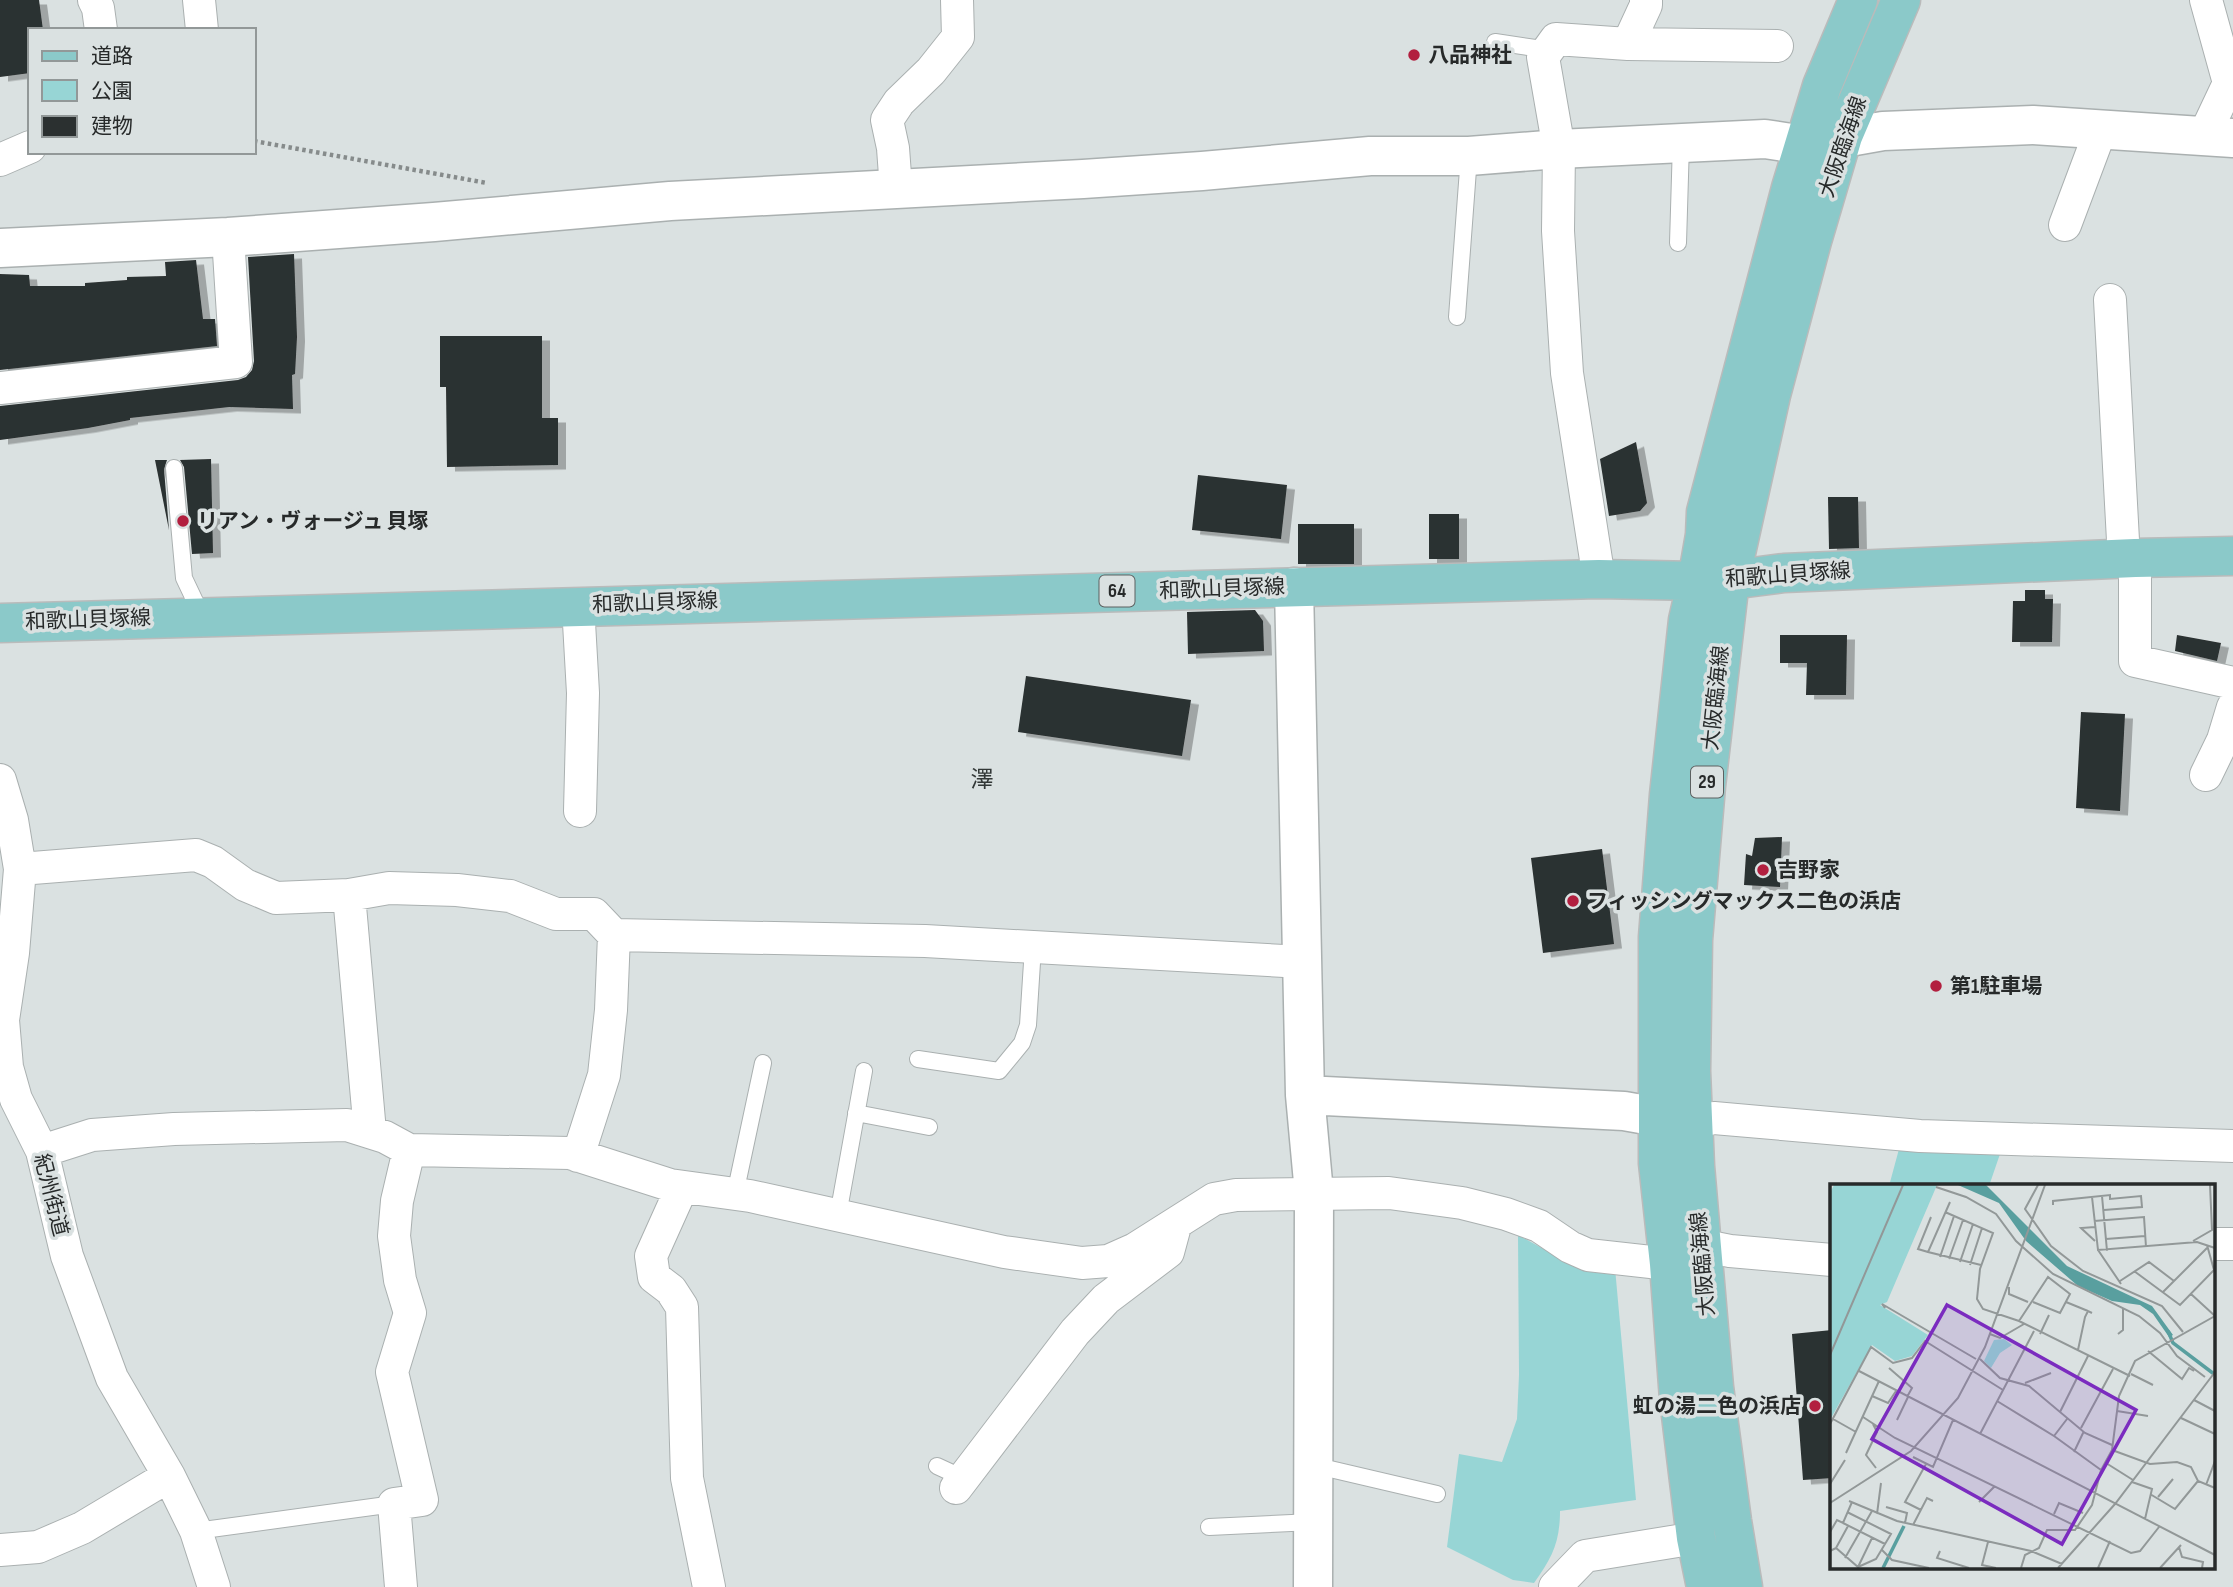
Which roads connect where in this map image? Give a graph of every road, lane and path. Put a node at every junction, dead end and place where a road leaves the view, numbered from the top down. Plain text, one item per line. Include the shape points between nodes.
1 (94, 0) edge
2 (199, 0) edge
3 (957, 0) edge
4 (1646, 0) edge
5 (1858, 0) edge
6 (1901, 0) edge
7 (2206, 0) edge
8 (101, 28) edge
9 (202, 28) edge
10 (1495, 42) dead end
11 (1628, 44) junction
12 (1776, 46) dead end
13 (1549, 50) junction
14 (2231, 85) edge
15 (2101, 129) junction
16 (1843, 136) junction
17 (2218, 137) edge
18 (256, 141) edge
19 (1681, 143) junction
20 (1804, 145) junction
21 (28, 148) edge
22 (1559, 149) junction
23 (1469, 156) junction
24 (0, 160) edge
25 (498, 185) dead end
26 (897, 189) junction
27 (2065, 225) dead end
28 (228, 237) junction
29 (1678, 243) dead end
30 (0, 247) edge
31 (2110, 300) dead end
32 (1457, 317) dead end
33 (0, 388) edge
34 (174, 468) dead end
35 (2233, 556) edge
36 (2129, 559) junction
37 (1599, 579) junction
38 (1714, 581) junction
39 (1294, 587) junction
40 (578, 606) junction
41 (202, 616) junction
42 (0, 623) edge
43 (2233, 683) edge
44 (2233, 707) edge
45 (2206, 775) dead end
46 (0, 780) edge
47 (580, 811) dead end
48 (20, 869) junction
49 (349, 895) junction
50 (614, 935) junction
51 (1033, 947) junction
52 (6, 952) edge
53 (1303, 962) junction
54 (918, 1059) dead end
55 (763, 1063) dead end
56 (864, 1071) dead end
57 (1305, 1095) junction
58 (8, 1100) edge
59 (856, 1113) junction
60 (1676, 1119) junction
61 (929, 1128) dead end
62 (370, 1132) junction
63 (2233, 1146) edge
64 (410, 1150) junction
65 (42, 1151) junction
66 (578, 1156) junction
67 (682, 1187) junction
68 (1314, 1193) junction
69 (735, 1194) junction
70 (838, 1215) junction
71 (1176, 1222) junction
72 (1685, 1254) junction
73 (1830, 1260) edge
74 (1313, 1465) junction
75 (169, 1476) junction
76 (952, 1477) dead end
77 (1437, 1494) dead end
78 (394, 1504) junction
79 (1313, 1522) junction
80 (1209, 1527) dead end
81 (196, 1531) junction
82 (1696, 1538) junction
83 (0, 1550) edge
84 (214, 1587) edge
85 (401, 1587) edge
86 (709, 1587) edge
87 (1313, 1587) edge
88 (1555, 1587) edge
89 (1706, 1587) edge
90 (1743, 1587) edge

1 - 8 street
2 - 9 street
3 - 26 street via 958,37 887,120
4 - 11 street
5 - 20 main road, 大阪臨海線 / 29 via 1822,86
6 - 16 main road, 大阪臨海線 / 29
7 - 14 street
10 - 13 lane
11 - 12 street
11 - 13 street via 1556,39
13 - 22 street via 1543,57
14 - 17 street
15 - 16 street via 2033,125
15 - 17 street
15 - 27 street
16 - 20 street
16 - 38 main road, 大阪臨海線 / 29
18 - 25 path
19 - 20 street via 1774,139
19 - 22 street
19 - 29 lane
20 - 38 main road, 大阪臨海線 / 29 via 1706,512 1705,535
21 - 24 street
22 - 23 street
22 - 37 street via 1558,231 1567,373
23 - 26 street via 1370,156
23 - 32 lane
26 - 28 street via 670,201
28 - 30 street
28 - 33 street via 236,362
31 - 36 street
34 - 41 lane via 184,578
35 - 36 main road, 和歌山貝塚線 / 64
36 - 38 main road, 和歌山貝塚線 / 64 via 1784,573
36 - 43 street via 2135,661
37 - 38 main road, 和歌山貝塚線 / 64
37 - 39 main road, 和歌山貝塚線 / 64
38 - 60 main road, 大阪臨海線 / 29 via 1686,634 1658,937
39 - 40 main road, 和歌山貝塚線 / 64
39 - 53 street
40 - 41 main road, 和歌山貝塚線 / 64
40 - 47 street via 583,693
41 - 42 main road, 和歌山貝塚線 / 64
44 - 45 street
46 - 48 street, 紀州街道
48 - 49 street via 195,855 276,898
48 - 52 street, 紀州街道
49 - 50 street via 389,888 510,896 556,914 594,914
49 - 62 street
50 - 51 street
50 - 66 street via 604,1075
51 - 53 street
51 - 54 lane via 1028,1025 1022,1042 999,1071
52 - 58 street, 紀州街道
53 - 57 street
55 - 69 lane
56 - 59 lane
57 - 60 street via 1624,1111
57 - 68 street
58 - 65 street, 紀州街道
59 - 61 lane
59 - 70 lane
60 - 63 street via 1714,1118 1920,1136
60 - 72 main road, 大阪臨海線 / 29 via 1658,1163
62 - 64 street
62 - 65 street via 347,1125 174,1129 92,1135
64 - 66 street
64 - 78 street via 394,1236 410,1313 392,1372 422,1500
65 - 75 street, 紀州街道 via 67,1256 111,1378
66 - 67 street
67 - 69 street
67 - 86 street via 651,1256 654,1277 671,1290 682,1307 687,1478
68 - 71 street via 1214,1199
68 - 72 street via 1389,1193 1462,1203 1538,1226 1588,1255
68 - 74 street
69 - 70 street
70 - 71 street via 1004,1252 1082,1263 1108,1261
71 - 76 street via 1168,1252 1106,1298
72 - 73 street via 1730,1251
72 - 82 main road, 大阪臨海線 / 29 via 1679,1399
72 - 90 main road, 大阪臨海線 / 29 via 1714,1387
74 - 77 lane
74 - 79 street
75 - 81 street, 紀州街道
75 - 83 street via 82,1528 38,1547
78 - 81 lane
78 - 85 street
79 - 80 lane
79 - 87 street
81 - 84 street, 紀州街道
82 - 88 street via 1585,1556
82 - 89 main road, 大阪臨海線 / 29

